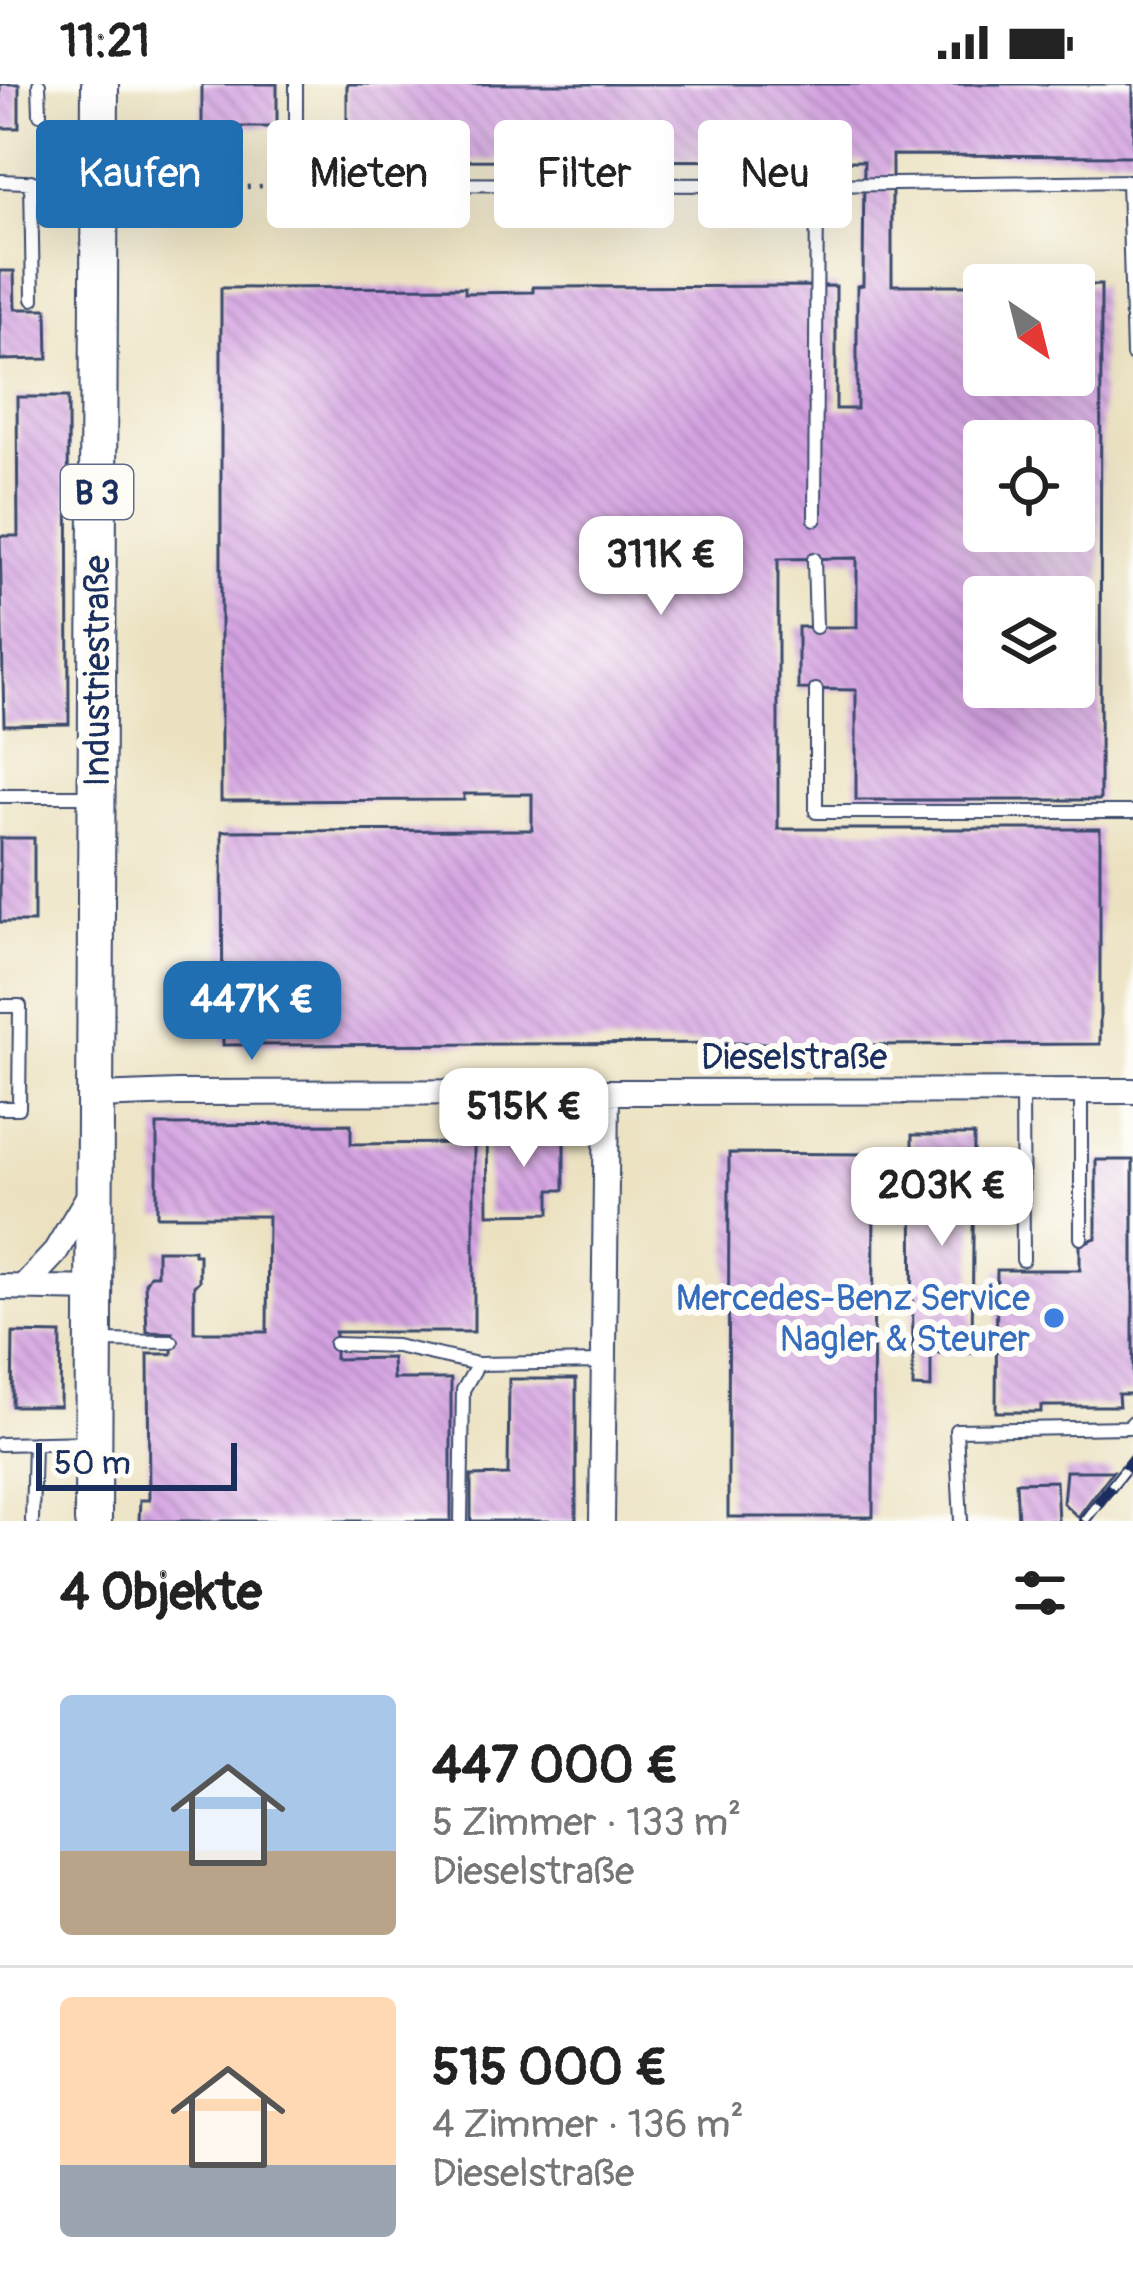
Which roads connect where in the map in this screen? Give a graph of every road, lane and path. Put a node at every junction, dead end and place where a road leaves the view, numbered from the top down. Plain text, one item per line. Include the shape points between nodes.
1 (39, 84) edge
2 (100, 84) edge
3 (296, 84) edge
4 (40, 114) dead end
5 (100, 120) edge
6 (296, 120) edge
7 (0, 181) edge
8 (31, 181) junction
9 (36, 181) edge
10 (1131, 181) edge
11 (470, 184) edge
12 (698, 185) edge
13 (852, 185) edge
14 (99, 228) edge
15 (817, 228) edge
16 (33, 299) dead end
17 (1133, 355) edge
18 (814, 519) dead end
19 (814, 559) dead end
20 (816, 627) dead end
21 (816, 690) dead end
22 (0, 796) edge
23 (95, 796) junction
24 (1133, 812) edge
25 (5, 1006) edge
26 (1081, 1090) junction
27 (1022, 1091) junction
28 (1133, 1091) edge
29 (607, 1092) junction
30 (96, 1096) junction
31 (0, 1108) edge
32 (94, 1186) junction
33 (1081, 1238) dead end
34 (1023, 1261) dead end
35 (12, 1287) edge
36 (94, 1289) junction
37 (93, 1341) junction
38 (172, 1342) dead end
39 (335, 1344) dead end
40 (604, 1362) junction
41 (478, 1364) junction
42 (1133, 1422) edge
43 (93, 1442) junction
44 (34, 1443) junction
45 (0, 1444) edge
46 (32, 1521) edge
47 (94, 1521) edge
48 (460, 1521) edge
49 (602, 1521) edge
50 (961, 1521) edge

1 - 4 lane
2 - 5 main road, Industriestraße / B 3
3 - 6 lane
7 - 8 lane
8 - 9 lane
8 - 16 lane
10 - 13 lane
10 - 17 lane
11 - 12 lane
14 - 23 main road, Industriestraße / B 3
15 - 18 lane
19 - 20 lane
21 - 24 lane via 816,812
22 - 23 lane
23 - 30 main road, Industriestraße / B 3
25 - 31 lane via 20,1006 19,1108
26 - 27 street, Dieselstraße
26 - 28 street, Dieselstraße
26 - 33 lane
27 - 29 street, Dieselstraße
27 - 34 lane
29 - 30 street, Dieselstraße
29 - 40 street
30 - 32 main road, Industriestraße / B 3
32 - 35 street, Industriestraße via 54,1254
32 - 36 main road, Industriestraße / B 3
35 - 36 street
36 - 37 main road, Industriestraße / B 3
37 - 38 lane
37 - 43 main road, Industriestraße / B 3
39 - 41 lane via 396,1346
40 - 41 lane
40 - 49 street
41 - 48 lane via 463,1390
42 - 50 lane via 956,1430
43 - 44 lane
43 - 47 main road, Industriestraße / B 3
44 - 45 lane
44 - 46 lane

